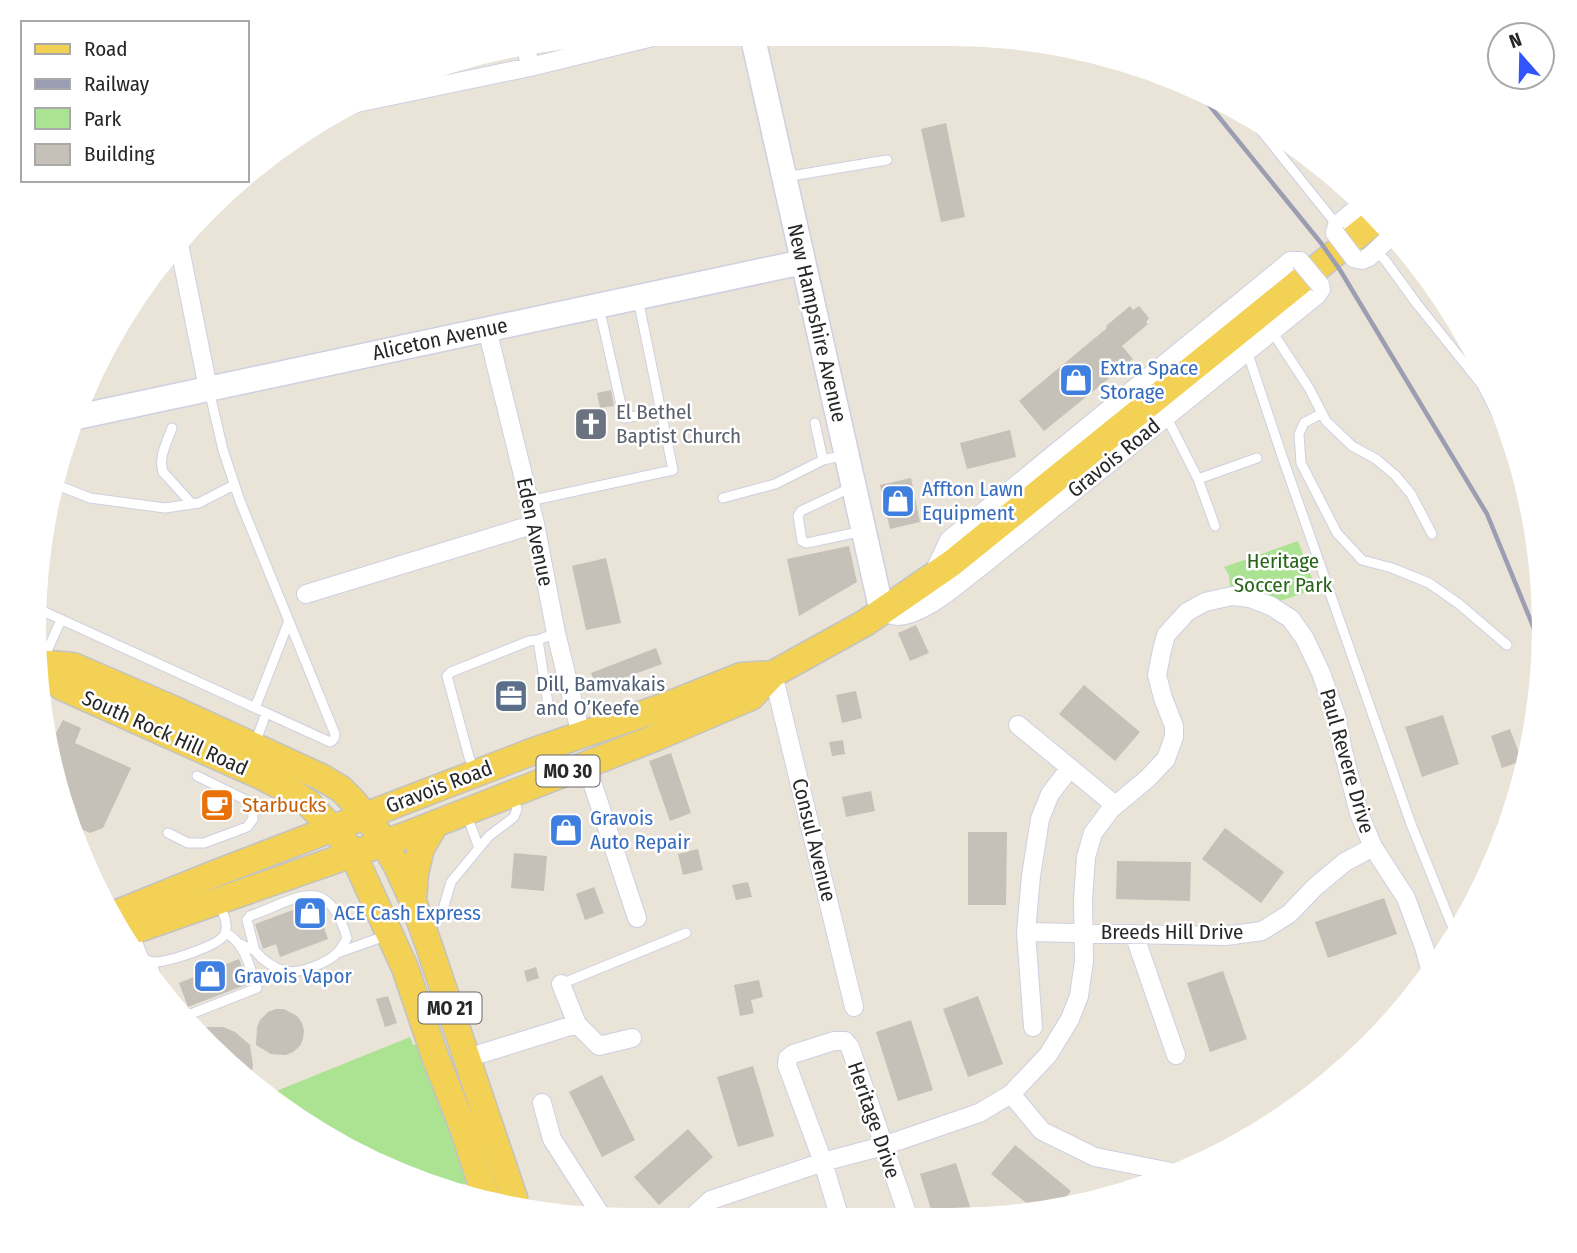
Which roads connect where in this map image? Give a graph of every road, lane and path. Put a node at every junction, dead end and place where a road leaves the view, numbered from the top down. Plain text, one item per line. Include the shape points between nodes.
1 (615, 46) edge
2 (755, 46) edge
3 (527, 54) edge
4 (530, 67) junction
5 (390, 96) edge
6 (1267, 139) edge
7 (887, 160) dead end
8 (784, 177) junction
9 (1355, 210) edge
10 (1370, 225) edge
11 (1336, 229) junction
12 (1385, 241) edge
13 (1375, 251) junction
14 (180, 255) edge
15 (803, 262) junction
16 (638, 298) junction
17 (598, 306) junction
18 (487, 329) junction
19 (1271, 331) junction
20 (1247, 351) junction
21 (1474, 376) edge
22 (208, 388) junction
23 (661, 412) junction
24 (1322, 414) junction
25 (86, 415) edge
26 (1166, 416) junction
27 (815, 423) dead end
28 (172, 428) dead end
29 (835, 457) junction
30 (1258, 458) dead end
31 (1198, 479) junction
32 (234, 485) junction
33 (853, 486) junction
34 (63, 487) edge
35 (723, 498) dead end
36 (529, 501) junction
37 (192, 504) junction
38 (534, 524) junction
39 (1215, 526) dead end
40 (863, 531) junction
41 (1432, 534) dead end
42 (930, 580) junction
43 (306, 594) dead end
44 (882, 612) junction
45 (46, 613) edge
46 (61, 620) junction
47 (289, 621) junction
48 (556, 633) junction
49 (538, 640) junction
50 (1507, 645) dead end
51 (47, 650) edge
52 (47, 664) edge
53 (48, 672) edge
54 (773, 674) junction
55 (573, 706) junction
56 (255, 708) junction
57 (266, 713) junction
58 (1018, 725) dead end
59 (581, 735) junction
60 (254, 746) junction
61 (586, 764) junction
62 (1070, 768) junction
63 (476, 773) junction
64 (197, 776) dead end
65 (512, 793) junction
66 (1115, 805) junction
67 (465, 811) junction
68 (365, 816) junction
69 (436, 823) junction
70 (333, 829) junction
71 (169, 833) dead end
72 (384, 843) junction
73 (1373, 847) junction
74 (479, 848) junction
75 (353, 854) junction
76 (218, 901) junction
77 (251, 903) junction
78 (416, 909) junction
79 (120, 912) edge
80 (638, 918) dead end
81 (1451, 923) edge
82 (132, 932) edge
83 (1026, 932) junction
84 (1084, 932) junction
85 (225, 933) junction
86 (686, 933) dead end
87 (390, 934) junction
88 (1135, 934) junction
89 (240, 944) junction
90 (255, 951) junction
91 (340, 952) junction
92 (1427, 958) edge
93 (152, 962) edge
94 (561, 984) joint
95 (854, 1007) dead end
96 (193, 1013) edge
97 (577, 1024) junction
98 (1032, 1027) dead end
99 (632, 1038) dead end
100 (1176, 1055) dead end
101 (467, 1058) junction
102 (1012, 1094) junction
103 (542, 1103) dead end
104 (883, 1146) junction
105 (823, 1162) junction
106 (1157, 1169) edge
107 (480, 1189) edge
108 (513, 1196) edge
109 (595, 1206) edge
110 (702, 1208) edge
111 (837, 1208) edge
112 (905, 1208) edge

1 - 4 street
2 - 8 street, New Hampshire Avenue
3 - 4 street
4 - 5 street
6 - 11 lane
7 - 8 lane
8 - 15 street, New Hampshire Avenue
9 - 11 street
10 - 42 main road, Gravois Road / MO 30
11 - 13 street, bridge via 1354,258 1362,260
12 - 13 street
13 - 21 lane
14 - 22 street
15 - 16 street, Aliceton Avenue
15 - 29 street, New Hampshire Avenue
16 - 17 street, Aliceton Avenue
16 - 23 lane
17 - 18 street, Aliceton Avenue
17 - 23 lane via 624,418
18 - 22 street, Aliceton Avenue
18 - 36 street, Eden Avenue
19 - 20 street, Gravois Road
19 - 24 lane
19 - 42 street, Gravois Road, bridge via 1321,289 1300,261 1290,261 949,540
20 - 26 street, Gravois Road
20 - 81 lane via 1407,811
22 - 25 street, Aliceton Avenue
22 - 32 lane
23 - 36 lane via 673,470
24 - 41 lane via 1352,446 1395,475
24 - 50 lane via 1304,424 1299,434 1301,463 1337,533 1362,560 1429,583
26 - 31 lane
26 - 44 street, Gravois Road via 934,601 897,616
27 - 29 lane
28 - 37 lane via 161,467
29 - 33 street, New Hampshire Avenue
29 - 35 lane via 775,484
30 - 31 lane
31 - 39 lane
32 - 37 lane
32 - 47 lane
33 - 40 street, New Hampshire Avenue
33 - 40 lane via 797,516 806,543
34 - 37 lane via 90,498 166,508
36 - 38 street, Eden Avenue
38 - 43 street
38 - 48 street, Eden Avenue
40 - 44 street, New Hampshire Avenue
42 - 44 main road, Gravois Road / MO 30
44 - 54 main road, Gravois Road / MO 30
45 - 46 lane
46 - 51 lane
46 - 56 lane
47 - 56 lane
47 - 57 lane via 335,738 330,742
48 - 49 lane
48 - 55 street, Eden Avenue
49 - 55 lane via 548,704 551,709
49 - 63 lane via 447,676
52 - 60 main road, South Rock Hill Road via 74,666
53 - 70 main road, South Rock Hill Road via 62,687 292,792
54 - 59 main road, Gravois Road / MO 30 via 741,676
54 - 61 main road, Gravois Road / MO 30 via 751,697
54 - 95 street, Consul Avenue
55 - 59 street, Eden Avenue
56 - 57 lane
57 - 60 lane
58 - 62 street
59 - 63 main road, Gravois Road / MO 30
60 - 68 main road, South Rock Hill Road via 341,789
61 - 65 main road, Gravois Road / MO 30
61 - 80 street
62 - 66 street
62 - 83 street via 1050,794 1041,819
63 - 68 main road, Gravois Road / MO 30
64 - 71 lane via 246,800 252,805 253,819 247,828 204,843 188,843
65 - 67 main road, Gravois Road / MO 30
65 - 74 lane via 517,809 514,817
66 - 73 street, Paul Revere Drive via 1167,759 1174,737 1157,675 1166,635 1187,612 1205,602 1232,596 1250,598 1291,620 1305,639 1336,715 1359,813
66 - 84 street, Paul Revere Drive via 1093,833 1086,858
67 - 69 main road, Gravois Road / MO 30
67 - 74 lane
68 - 70 main road, Gravois Road / MO 30
68 - 72 main road, MO 21
69 - 72 main road, Gravois Road / MO 30
69 - 78 main road via 417,860
70 - 75 main road, South Rock Hill Road / MO 21
70 - 79 main road, Gravois Road / MO 30
72 - 75 main road, Gravois Road / MO 30
72 - 78 main road, MO 21
73 - 88 street, Breeds Hill Drive via 1345,862 1289,914 1262,931 1226,936
73 - 92 street, Paul Revere Drive via 1406,898
74 - 78 lane via 451,882 443,909 437,913
75 - 77 main road, Gravois Road / MO 30
75 - 87 main road, MO 21
76 - 77 main road, Gravois Road / MO 30
76 - 82 main road, Gravois Road / MO 30
76 - 85 lane via 227,924
77 - 90 lane via 247,920
77 - 91 lane via 315,894 326,899 338,913 347,938
78 - 101 main road, MO 21
83 - 84 street, Breeds Hill Drive
83 - 98 street
84 - 88 street, Breeds Hill Drive
84 - 102 street, Paul Revere Drive via 1081,984 1070,1019 1048,1055
85 - 89 lane
85 - 93 lane via 208,946
86 - 94 lane
87 - 91 lane
87 - 107 main road, MO 21 via 463,1125
88 - 100 street
89 - 90 lane
89 - 96 lane via 257,988
90 - 91 lane via 275,967 295,973
94 - 97 street
97 - 99 street via 599,1046
97 - 101 street
101 - 108 main road, MO 21
102 - 104 street, Paul Revere Drive via 979,1113
102 - 106 street via 1042,1131 1095,1157
103 - 109 street via 552,1139
104 - 105 street, Paul Revere Drive
104 - 105 street, Heritage Drive via 850,1047 845,1041 834,1041 793,1054 787,1065
104 - 112 street, Heritage Drive
105 - 110 street, Paul Revere Drive via 710,1200
105 - 111 street, Heritage Drive

